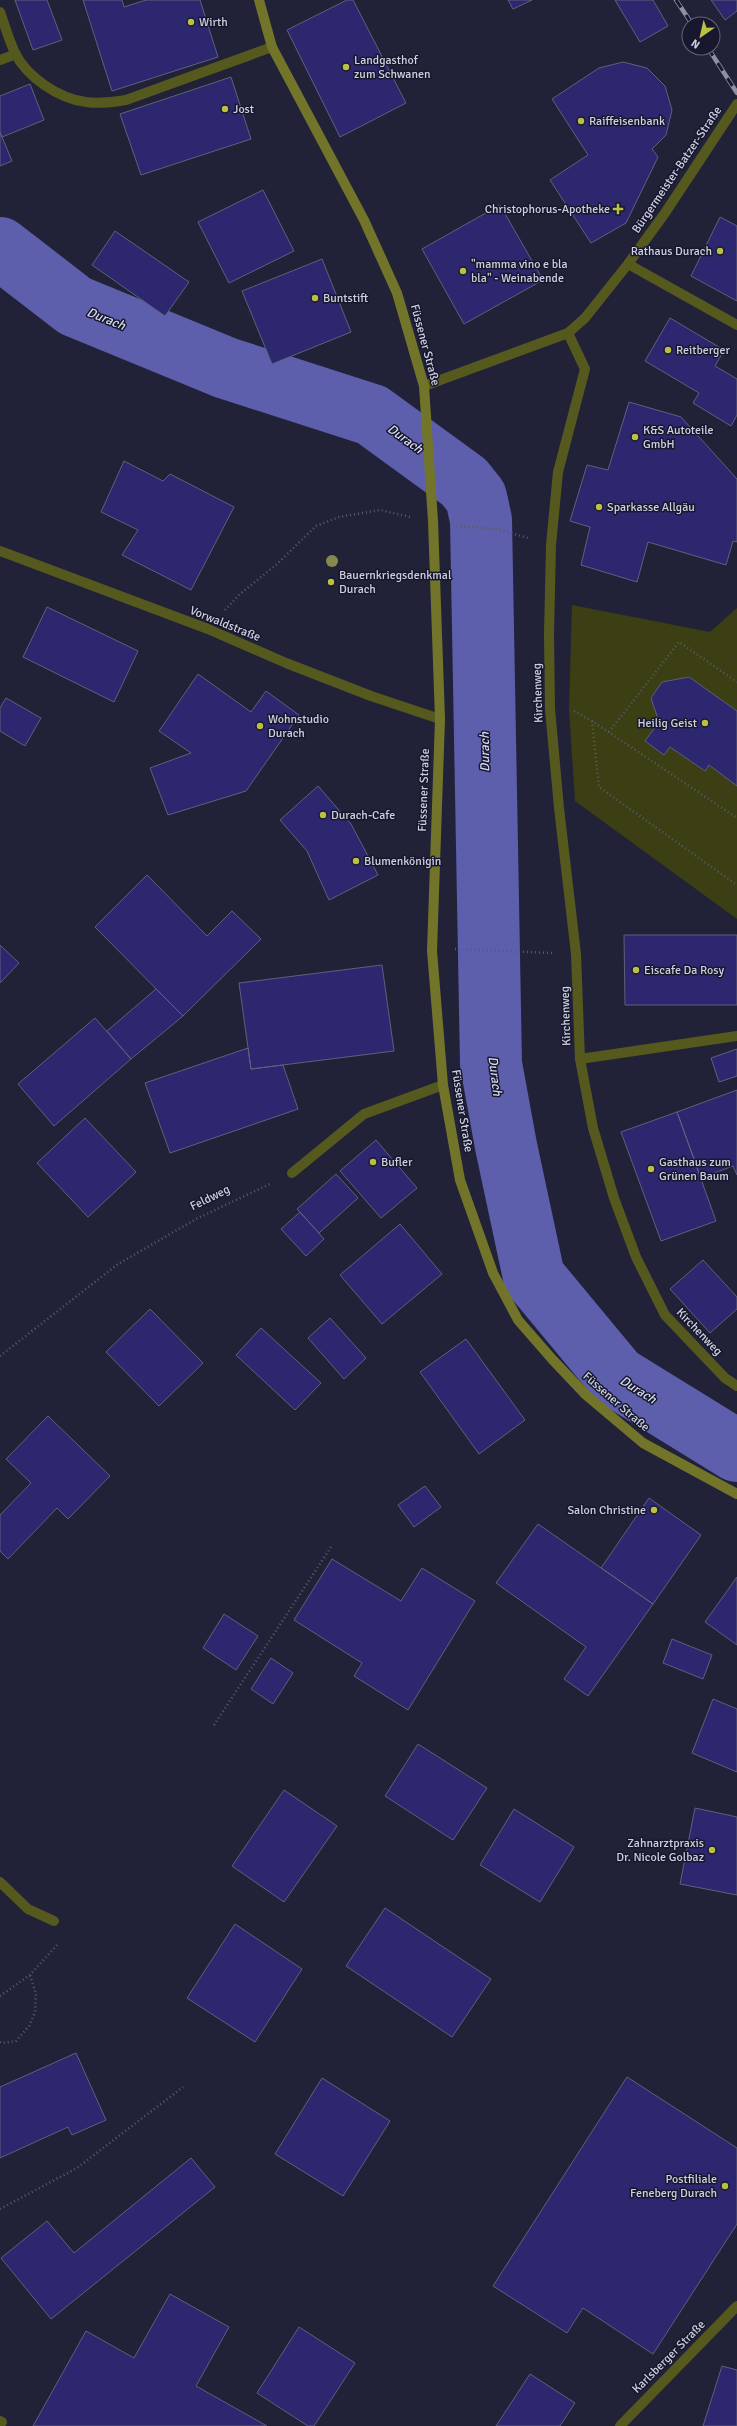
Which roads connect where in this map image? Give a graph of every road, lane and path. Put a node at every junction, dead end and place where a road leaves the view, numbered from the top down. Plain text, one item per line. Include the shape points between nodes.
1 (259, 0) edge
2 (0, 12) edge
3 (272, 47) junction
4 (16, 54) junction
5 (0, 60) edge
6 (737, 104) edge
7 (628, 264) junction
8 (737, 325) edge
9 (568, 333) junction
10 (424, 386) junction
11 (433, 521) junction
12 (551, 545) junction
13 (0, 551) edge
14 (208, 629) junction
15 (737, 682) edge
16 (550, 709) junction
17 (440, 719) junction
18 (592, 721) junction
19 (609, 732) junction
20 (737, 818) edge
21 (737, 885) edge
22 (457, 949) dead end
23 (576, 954) junction
24 (737, 1036) edge
25 (580, 1059) junction
26 (443, 1086) junction
27 (292, 1173) joint
28 (0, 1356) edge
29 (737, 1386) edge
30 (737, 1494) edge
31 (331, 1547) dead end
32 (214, 1725) dead end
33 (0, 1882) edge
34 (54, 1921) dead end
35 (60, 1942) dead end
36 (30, 1975) junction
37 (0, 1996) edge
38 (0, 2042) edge
39 (183, 2087) dead end
40 (0, 2209) edge
41 (737, 2306) edge
42 (620, 2426) edge

1 - 3 main road, Füssener Straße
2 - 4 street
3 - 4 street via 126,100 104,103 85,102 58,93 37,80
3 - 10 main road, Füssener Straße via 364,220 397,293
4 - 5 street
6 - 7 street, Bürgermeister-Batzer-Straße
7 - 8 street
7 - 9 street, Bürgermeister-Batzer-Straße via 585,318
9 - 10 street, Bürgermeister-Batzer-Straße
9 - 12 street, Kirchenweg via 585,369 558,472
10 - 11 main road, Füssener Straße
11 - 12 path via 497,529
11 - 14 path via 380,510 339,517 316,526 276,566 240,594
11 - 17 main road, Füssener Straße
12 - 16 street, Kirchenweg
13 - 14 street, Vorwaldstraße
14 - 17 street, Vorwaldstraße via 371,696
15 - 19 path via 679,642
16 - 18 path via 569,709
16 - 23 street, Kirchenweg
17 - 26 main road, Füssener Straße via 432,951
18 - 19 path
18 - 21 path via 599,787
19 - 20 path
22 - 23 path
23 - 25 street, Kirchenweg
24 - 25 street, Kirchenweg
25 - 29 street, Kirchenweg via 593,1128 614,1198 636,1258 665,1315 725,1378
26 - 27 street via 364,1114
26 - 30 main road, Füssener Straße via 460,1180 493,1274 518,1320 586,1395 643,1443
27 - 28 path, Feldweg via 196,1220 118,1264
31 - 32 path
33 - 34 street via 28,1909
35 - 36 path
36 - 37 path
36 - 38 path via 36,1994 32,2019 16,2041
39 - 40 path via 77,2168
41 - 42 street, Karlsberger Straße

